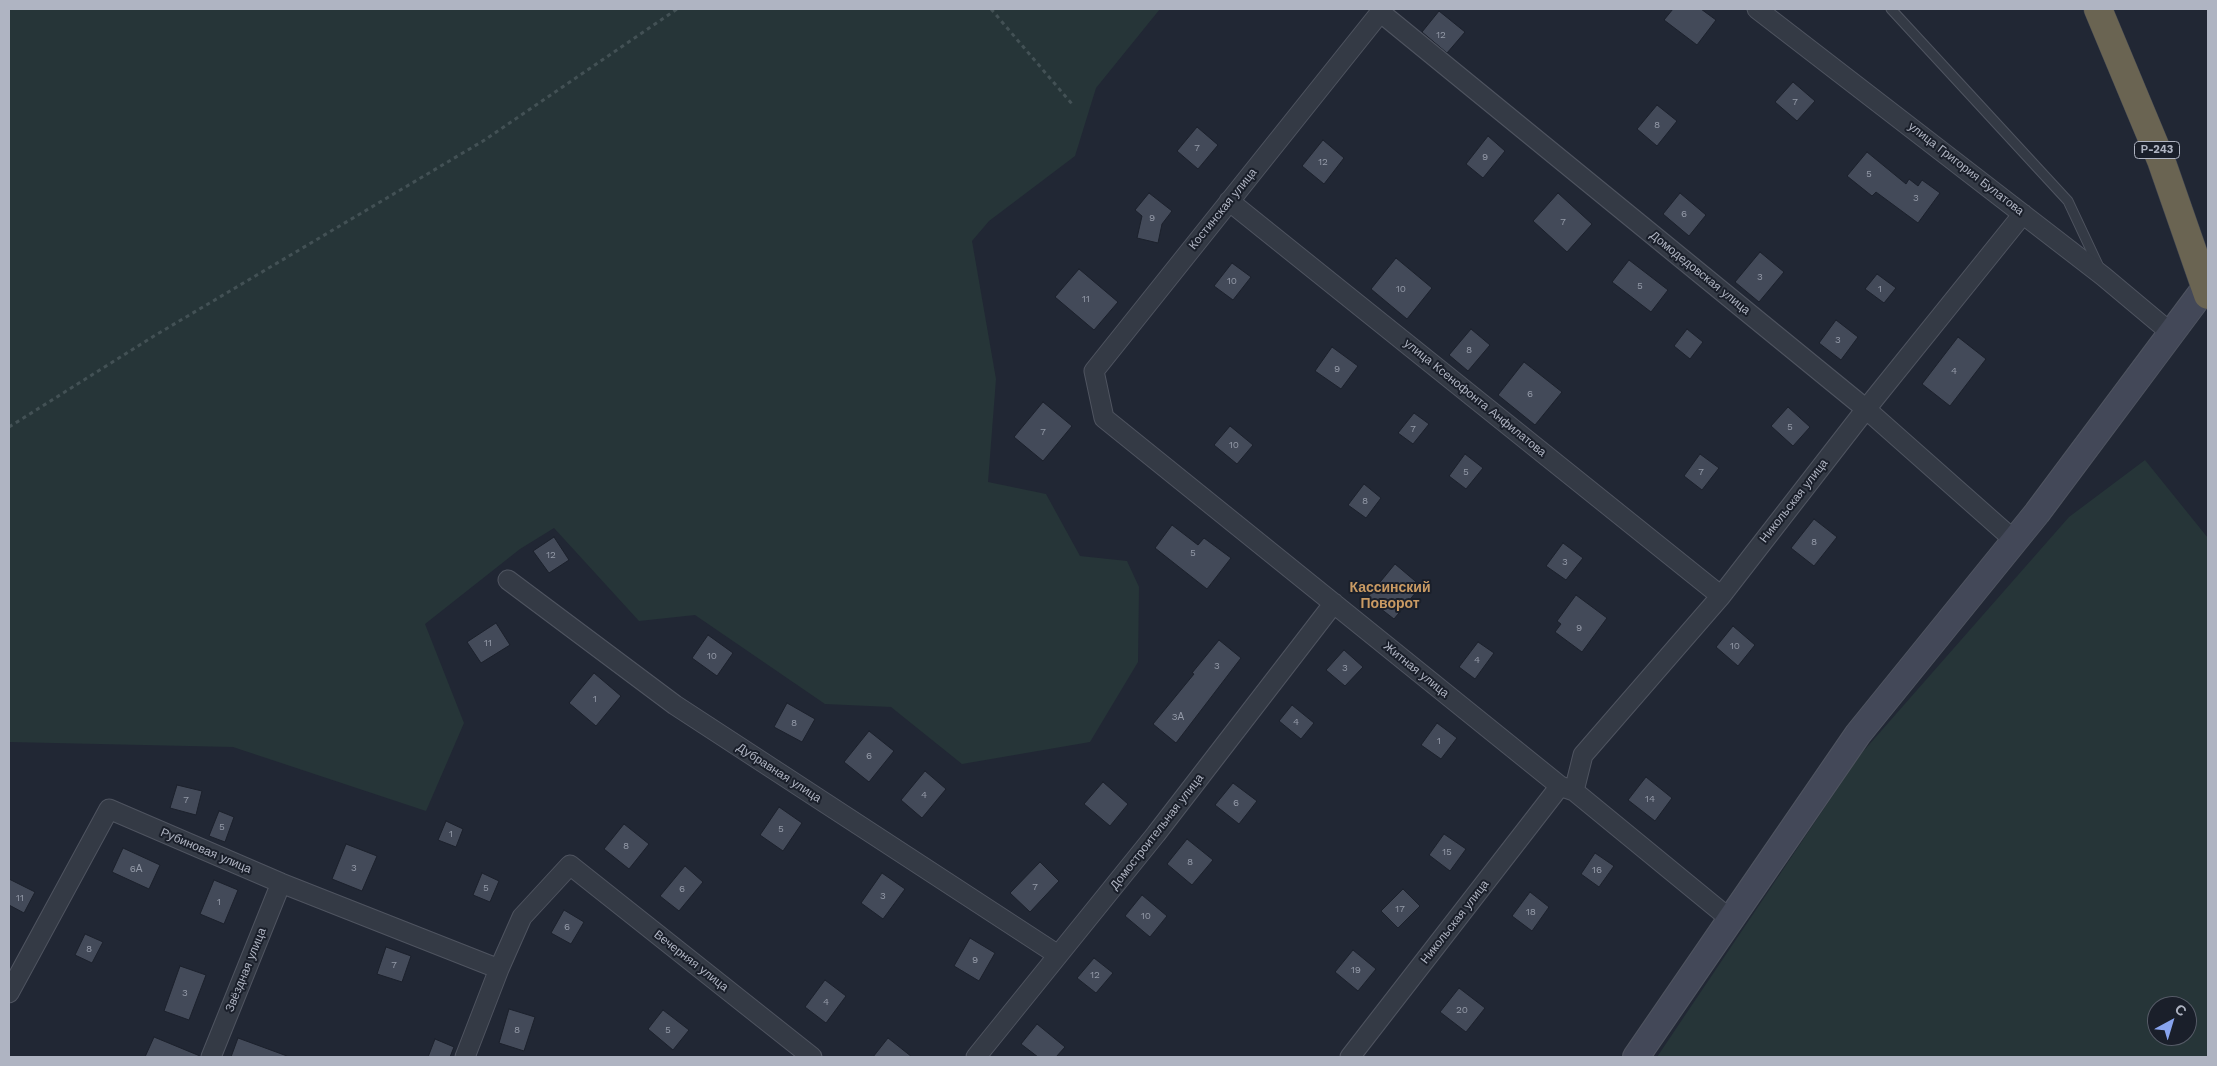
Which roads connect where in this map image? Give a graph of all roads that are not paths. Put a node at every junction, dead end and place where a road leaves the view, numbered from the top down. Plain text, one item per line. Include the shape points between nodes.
1 (1757, 9) edge
2 (1891, 9) edge
3 (2098, 9) edge
4 (1382, 11) edge
5 (1230, 201) junction
6 (2023, 214) junction
7 (2103, 276) junction
8 (2207, 288) edge
9 (2172, 333) junction
10 (1866, 409) junction
11 (1104, 418) joint
12 (2014, 541) junction
13 (508, 580) dead end
14 (1721, 596) junction
15 (1334, 603) junction
16 (1567, 789) junction
17 (281, 883) junction
18 (1730, 919) junction
19 (1058, 955) junction
20 (499, 968) junction
21 (9, 993) edge
22 (211, 1057) edge
23 (465, 1057) edge
24 (812, 1057) edge
25 (976, 1057) edge
26 (1350, 1057) edge
27 (1636, 1057) edge

1 - 6 street, улица Григория Булатова
2 - 7 lane via 2068,201
3 - 8 highway, Р-243 via 2161,160
4 - 5 street, Костинская улица
4 - 10 street, Домодедовская улица
5 - 11 street, Костинская улица via 1094,371
5 - 14 street, улица Ксенофонта Анфилатова
6 - 7 street, улица Григория Булатова
6 - 10 street, Никольская улица
7 - 9 street, улица Григория Булатова
8 - 9 street
9 - 12 street
10 - 12 street, Домодедовская улица
10 - 14 street, Никольская улица
11 - 15 street, Житная улица
12 - 18 street via 1858,734
13 - 19 street, Дубравная улица via 676,705
14 - 16 street, Никольская улица via 1583,755
15 - 16 street, Житная улица
15 - 19 street, Домостроительная улица
16 - 18 street, Житная улица
16 - 26 street, Никольская улица
17 - 20 street, Рубиновая улица
17 - 21 street, Рубиновая улица via 109,809
17 - 22 street, Звёздная улица
18 - 27 street
19 - 25 street, Домостроительная улица
20 - 23 street
20 - 24 street, Вечерняя улица via 522,917 570,865

